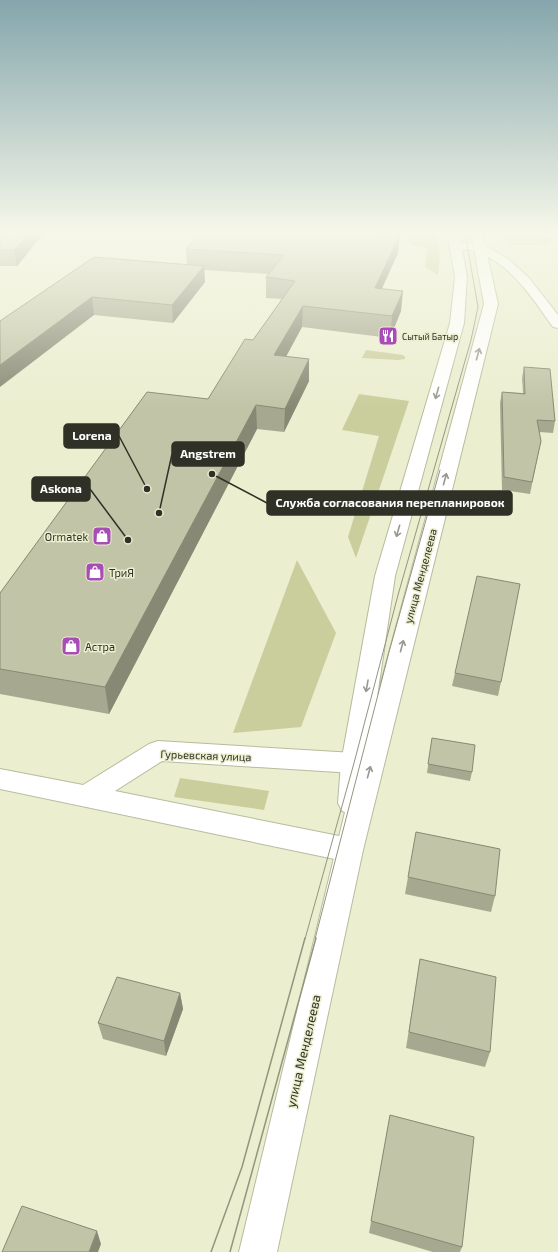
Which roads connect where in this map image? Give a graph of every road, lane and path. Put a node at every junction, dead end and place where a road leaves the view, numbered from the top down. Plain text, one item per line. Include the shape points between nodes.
1 (461, 290) edge
2 (488, 290) edge
3 (533, 290) edge
4 (558, 324) edge
5 (354, 763) junction
6 (0, 779) edge
7 (86, 796) junction
8 (349, 850) junction
9 (258, 1252) edge

1 -> 5 main road, улица Менделеева via 457,323 385,576
8 -> 2 main road, улица Менделеева via 491,304
3 - 4 main road
5 - 7 main road, Гурьевская улица via 158,751
5 - 8 main road, улица Менделеева
6 - 7 main road
7 - 8 main road
8 - 9 main road, улица Менделеева

